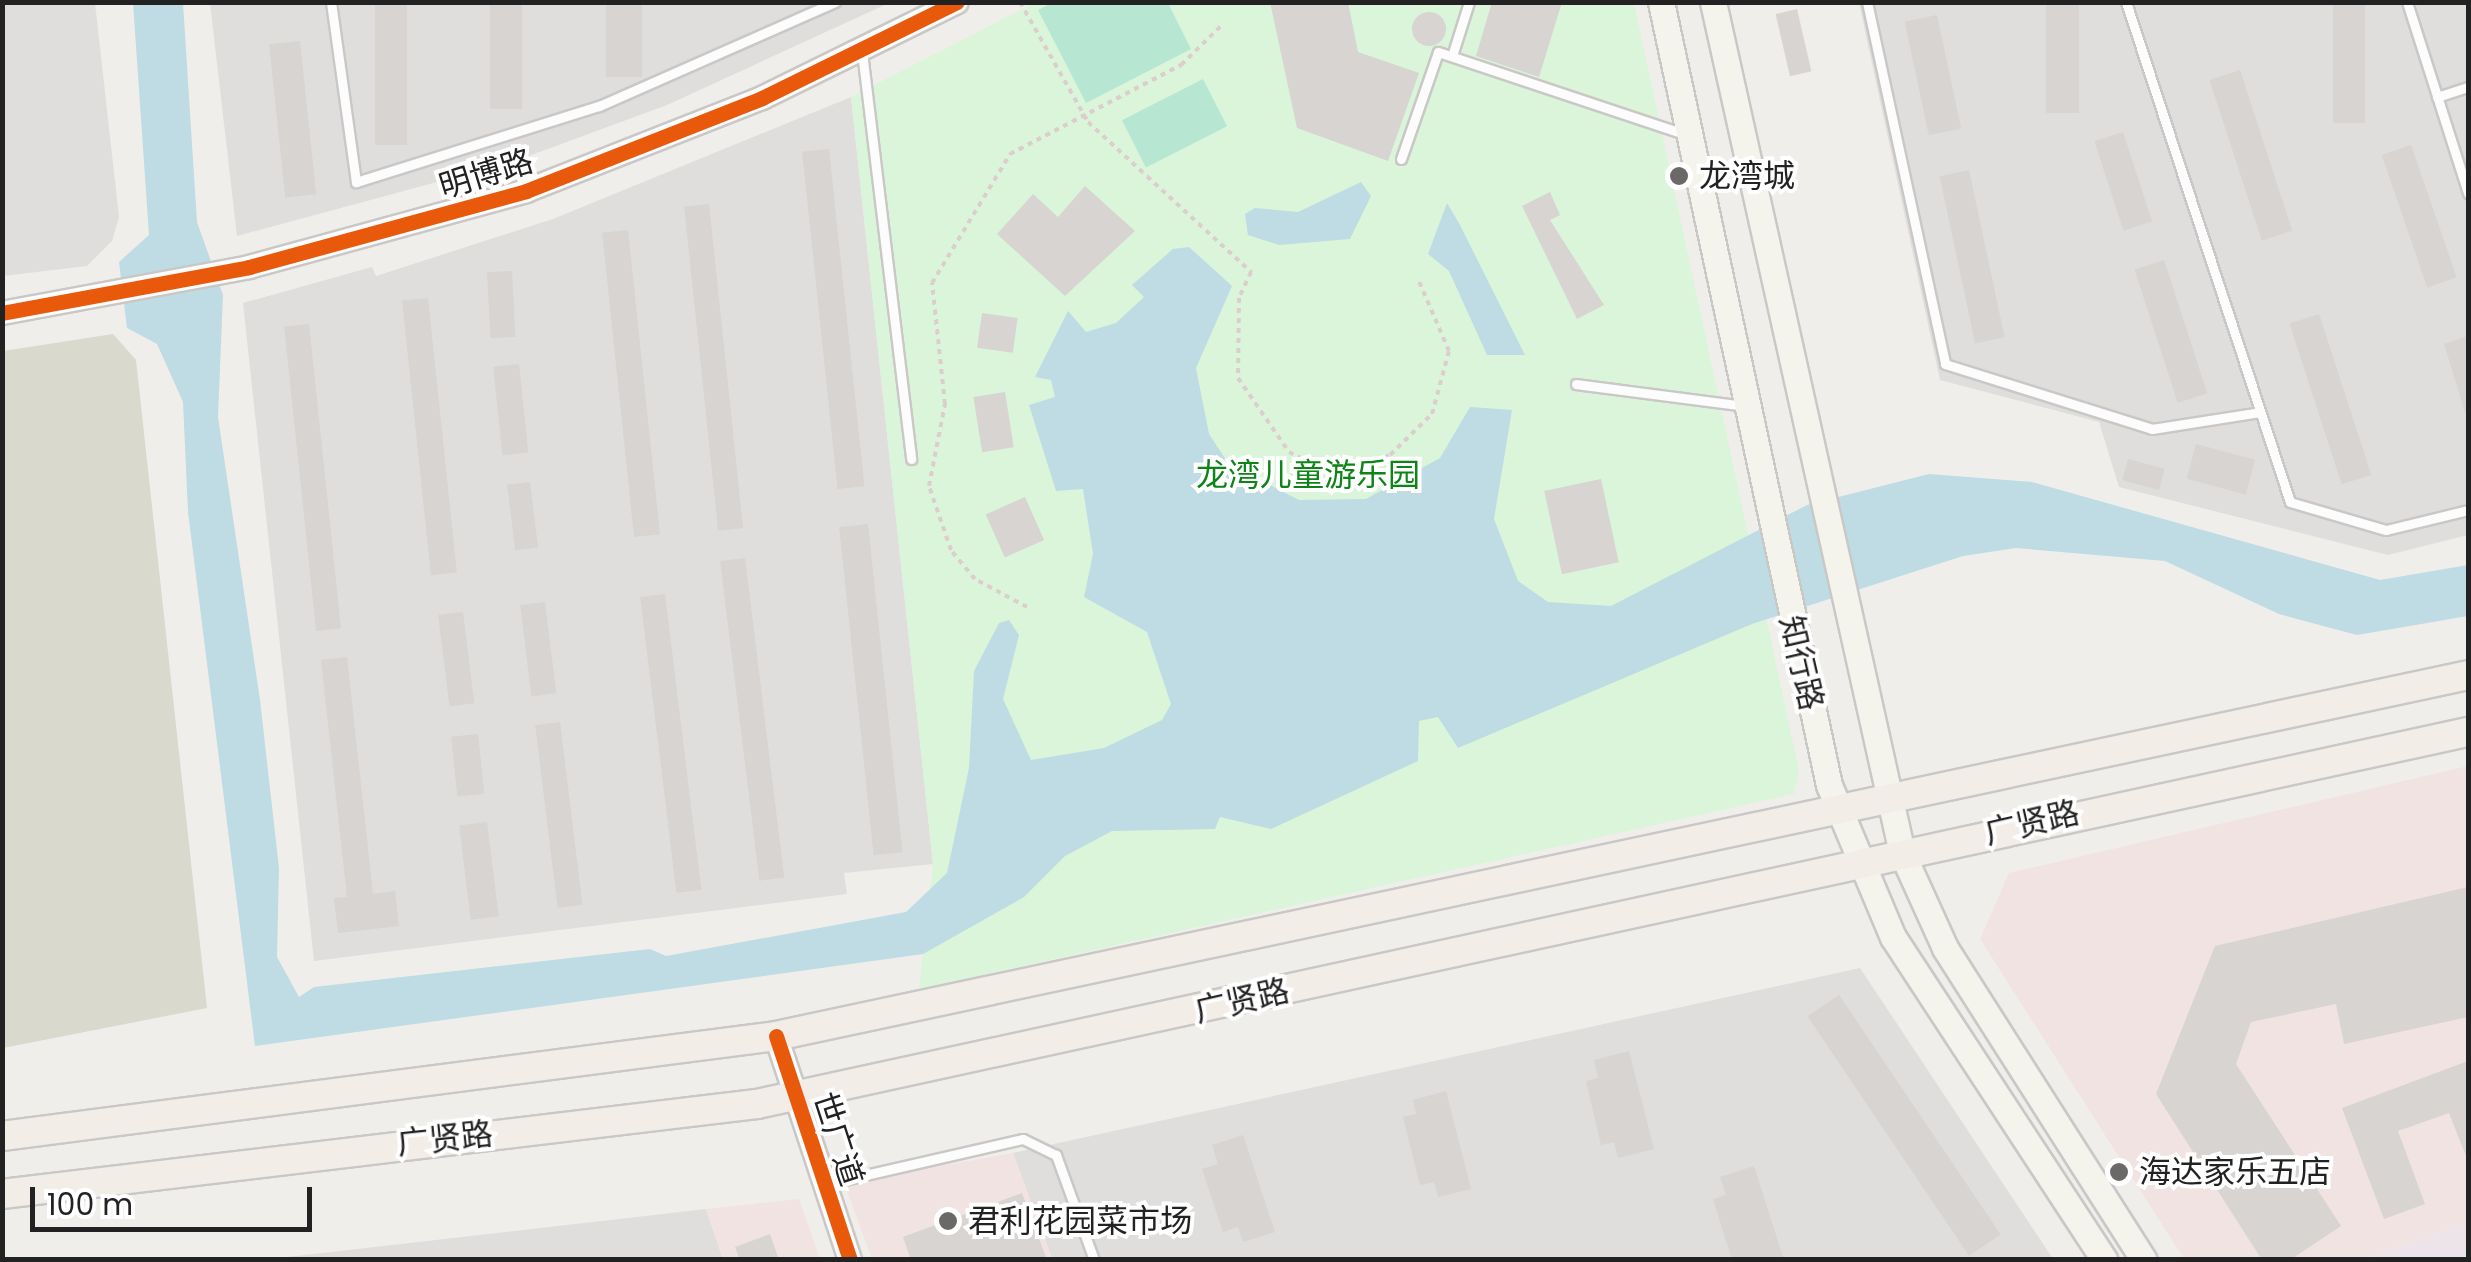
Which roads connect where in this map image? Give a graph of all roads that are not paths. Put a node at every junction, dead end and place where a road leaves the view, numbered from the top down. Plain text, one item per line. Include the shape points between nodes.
1 (331, 2) edge
2 (835, 2) edge
3 (957, 2) edge
4 (1469, 2) edge
5 (1661, 2) edge
6 (1713, 2) edge
7 (1867, 2) edge
8 (2126, 2) edge
9 (2406, 2) edge
10 (862, 49) junction
11 (1452, 56) junction
12 (2468, 87) edge
13 (2438, 97) junction
14 (1692, 136) junction
15 (1400, 159) dead end
16 (2468, 193) edge
17 (2, 312) edge
18 (1576, 384) dead end
19 (1746, 406) junction
20 (2260, 412) junction
21 (911, 459) dead end
22 (2468, 510) edge
23 (2468, 675) edge
24 (2468, 732) edge
25 (1884, 799) junction
26 (1839, 810) junction
27 (1902, 854) junction
28 (1858, 864) junction
29 (776, 1036) junction
30 (796, 1096) junction
31 (2, 1136) edge
32 (824, 1185) junction
33 (2, 1194) edge
34 (850, 1260) edge
35 (1094, 1260) edge
36 (2104, 1260) edge
37 (2144, 1260) edge

1 - 2 lane via 356,182 599,106
3 - 10 street, 明博路
4 - 11 lane
5 - 14 main road, 知行路
6 - 25 main road, 知行路
7 - 20 lane via 1944,364 2152,429
8 - 20 lane
9 - 13 lane
10 - 17 street, 明博路 via 641,150 526,191 248,267
10 - 21 lane
11 - 14 lane
11 - 15 lane via 1438,52
12 - 13 lane
13 - 16 lane
14 - 19 main road, 知行路
18 - 19 lane
19 - 26 main road, 知行路
20 - 22 lane via 2290,502 2302,509 2386,530
23 - 25 main road, 广贤路
24 - 27 main road, 广贤路
25 - 26 main road, 广贤路
25 - 27 main road, 知行路
26 - 28 main road, 知行路
26 - 29 main road, 广贤路
27 - 28 main road, 广贤路
27 - 37 main road, 知行路 via 1945,948
28 - 30 main road, 广贤路
28 - 36 main road, 知行路 via 1893,937
29 - 30 street, 世广道
29 - 31 main road, 广贤路
30 - 32 street, 世广道
30 - 33 main road, 广贤路
32 - 34 street, 世广道
32 - 35 lane via 1023,1138 1056,1155

